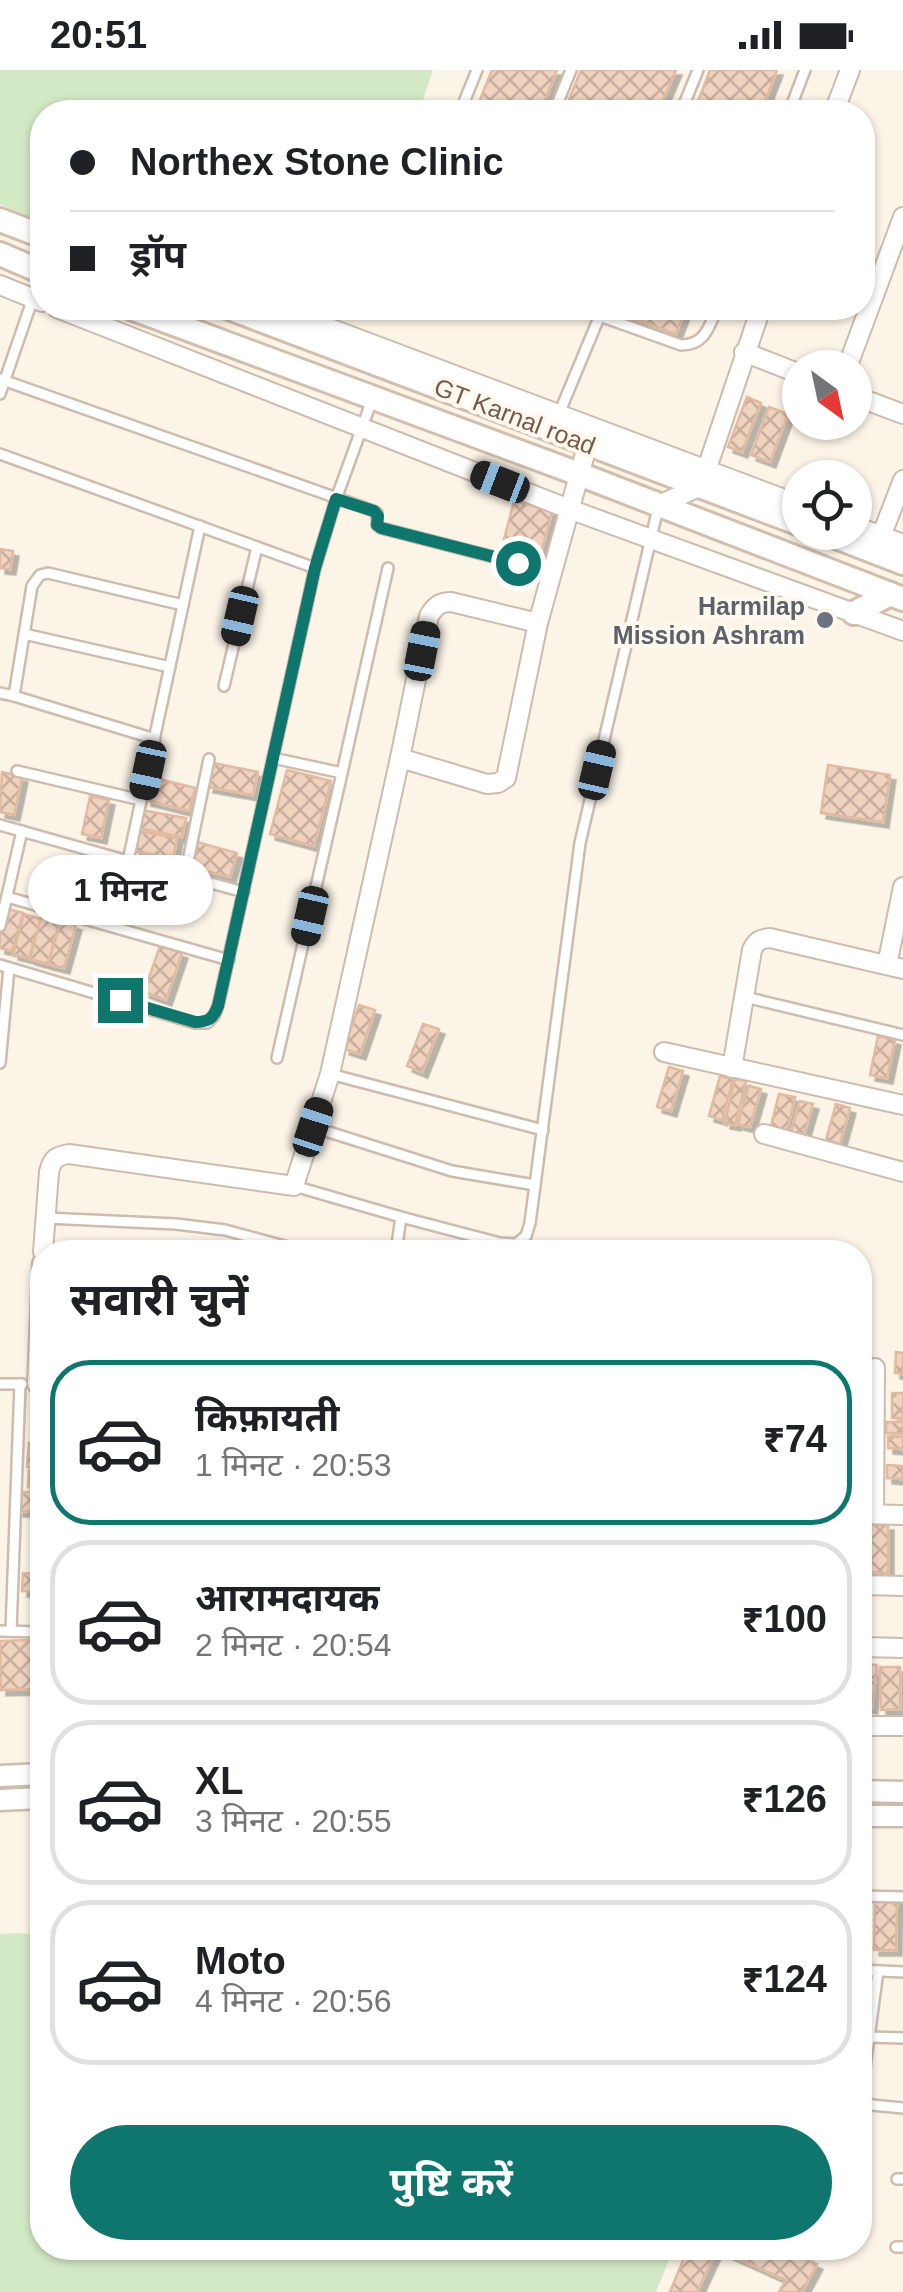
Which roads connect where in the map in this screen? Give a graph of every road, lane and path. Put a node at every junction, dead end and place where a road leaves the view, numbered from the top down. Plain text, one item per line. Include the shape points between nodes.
1 (477, 70) edge
2 (572, 70) edge
3 (698, 70) edge
4 (805, 70) edge
5 (850, 70) edge
6 (465, 100) edge
7 (559, 100) edge
8 (686, 100) edge
9 (794, 100) edge
10 (839, 100) edge
11 (903, 218) edge
12 (0, 220) edge
13 (30, 231) edge
14 (0, 254) edge
15 (30, 267) edge
16 (0, 285) edge
17 (875, 293) edge
18 (30, 297) edge
19 (30, 318) edge
20 (88, 320) edge
21 (163, 320) edge
22 (264, 320) edge
23 (305, 320) edge
24 (599, 320) edge
25 (621, 320) edge
26 (712, 320) edge
27 (756, 320) edge
28 (865, 320) edge
29 (291, 331) junction
30 (854, 350) edge
31 (744, 352) junction
32 (276, 362) junction
33 (782, 367) edge
34 (2, 380) edge
35 (0, 394) edge
36 (373, 398) junction
37 (872, 402) edge
38 (903, 414) edge
39 (556, 422) junction
40 (362, 428) junction
41 (588, 443) junction
42 (0, 454) edge
43 (579, 474) junction
44 (704, 478) junction
45 (903, 480) edge
46 (336, 499) junction
47 (782, 500) edge
48 (659, 505) junction
49 (569, 509) junction
50 (782, 515) edge
51 (200, 526) junction
52 (651, 538) junction
53 (872, 539) edge
54 (872, 542) edge
55 (879, 544) junction
56 (903, 544) edge
57 (256, 547) junction
58 (903, 563) edge
59 (315, 568) junction
60 (388, 568) dead end
61 (552, 572) junction
62 (897, 596) edge
63 (183, 606) junction
64 (854, 612) junction
65 (538, 623) junction
66 (903, 631) edge
67 (24, 634) junction
68 (170, 667) junction
69 (224, 686) dead end
70 (0, 693) edge
71 (14, 696) junction
72 (154, 739) junction
73 (273, 758) junction
74 (400, 758) junction
75 (209, 759) dead end
76 (17, 772) dead end
77 (342, 773) junction
78 (141, 800) junction
79 (0, 825) edge
80 (22, 831) junction
81 (128, 861) junction
82 (185, 876) junction
83 (903, 888) edge
84 (244, 892) junction
85 (6, 897) junction
86 (0, 926) edge
87 (229, 960) junction
88 (4, 966) edge
89 (895, 967) edge
90 (744, 997) junction
91 (903, 1035) edge
92 (664, 1052) dead end
93 (277, 1058) dead end
94 (0, 1063) edge
95 (732, 1068) junction
96 (330, 1074) junction
97 (903, 1105) edge
98 (313, 1127) junction
99 (542, 1130) junction
100 (764, 1134) dead end
101 (903, 1172) edge
102 (535, 1185) junction
103 (294, 1186) junction
104 (401, 1217) junction
105 (46, 1218) junction
106 (44, 1240) edge
107 (262, 1240) edge
108 (398, 1240) edge
109 (492, 1240) edge
110 (521, 1240) edge
111 (876, 1368) dead end
112 (0, 1384) edge
113 (30, 1384) edge
114 (30, 1411) edge
115 (872, 1433) edge
116 (872, 1514) edge
117 (903, 1515) edge
118 (872, 1585) edge
119 (903, 1586) edge
120 (6, 1631) edge
121 (872, 1647) edge
122 (903, 1648) edge
123 (872, 1726) edge
124 (903, 1726) edge
125 (30, 1775) edge
126 (0, 1776) edge
127 (872, 1791) edge
128 (903, 1792) edge
129 (30, 1799) edge
130 (0, 1800) edge
131 (872, 1816) edge
132 (903, 1816) edge
133 (872, 1896) edge
134 (903, 1897) edge
135 (872, 1971) edge
136 (878, 1971) junction
137 (903, 1972) edge
138 (872, 2015) edge
139 (872, 2037) edge
140 (903, 2038) edge
141 (872, 2105) edge
142 (903, 2108) edge

1 - 6 lane
2 - 7 lane
3 - 8 lane
4 - 9 lane
5 - 10 street
11 - 17 street
12 - 13 main road
14 - 15 main road
16 - 18 street
19 - 34 lane
20 - 40 street
21 - 32 main road
22 - 29 main road, GT Karnal road
23 - 39 street
24 - 39 lane
25 - 26 lane via 681,345 701,340
27 - 31 street
28 - 30 street
29 - 32 main road
29 - 39 main road, GT Karnal road
31 - 33 street
31 - 44 street
32 - 36 main road
34 - 35 lane
34 - 46 lane
36 - 40 lane
36 - 43 main road
37 - 38 street
39 - 41 main road, GT Karnal road
39 - 44 street
40 - 46 lane
40 - 49 street
41 - 43 street
41 - 44 main road, GT Karnal road
42 - 51 lane
43 - 48 main road
43 - 49 street
44 - 47 street
44 - 48 street
44 - 50 main road, GT Karnal road
45 - 55 street
46 - 59 lane
46 - 61 lane via 374,511 381,528
48 - 52 lane
48 - 62 main road
49 - 52 street
49 - 61 street
51 - 57 lane
51 - 63 lane
52 - 64 street
52 - 99 lane via 580,843
53 - 55 street
54 - 55 main road
55 - 56 street
55 - 58 main road
57 - 59 lane
57 - 69 lane
59 - 73 lane
60 - 77 lane
61 - 65 street
62 - 64 main road
63 - 67 lane via 40,575
63 - 68 lane
64 - 66 street
65 - 74 street via 451,602 434,607
65 - 74 street via 506,778 487,784
67 - 68 lane
67 - 71 lane
68 - 72 lane
70 - 71 lane
71 - 72 lane
72 - 78 lane
73 - 77 lane
73 - 84 lane
74 - 96 street
75 - 82 lane
76 - 78 lane
77 - 93 lane
78 - 81 lane
79 - 80 lane
80 - 81 lane
80 - 85 lane
81 - 82 lane
82 - 84 lane
83 - 89 street
84 - 87 lane
85 - 86 lane
85 - 87 lane
87 - 88 lane via 218,1006 206,1022
88 - 94 lane
89 - 90 street via 762,938 752,950
90 - 91 lane
90 - 95 street
92 - 95 street
95 - 97 street
96 - 98 street
96 - 99 lane
98 - 102 lane via 452,1171
98 - 103 street
99 - 102 lane
100 - 101 street
102 - 110 lane
103 - 104 lane
103 - 105 street via 69,1154 51,1162
104 - 108 lane
104 - 109 lane
105 - 106 street
105 - 107 lane via 176,1224
111 - 115 street
112 - 113 lane
114 - 120 lane
116 - 117 street
118 - 119 street
121 - 122 street
123 - 124 street
125 - 126 street
127 - 128 street
129 - 130 street
131 - 132 street
133 - 134 lane
135 - 136 lane
136 - 137 lane
136 - 138 lane
139 - 140 lane
141 - 142 lane

